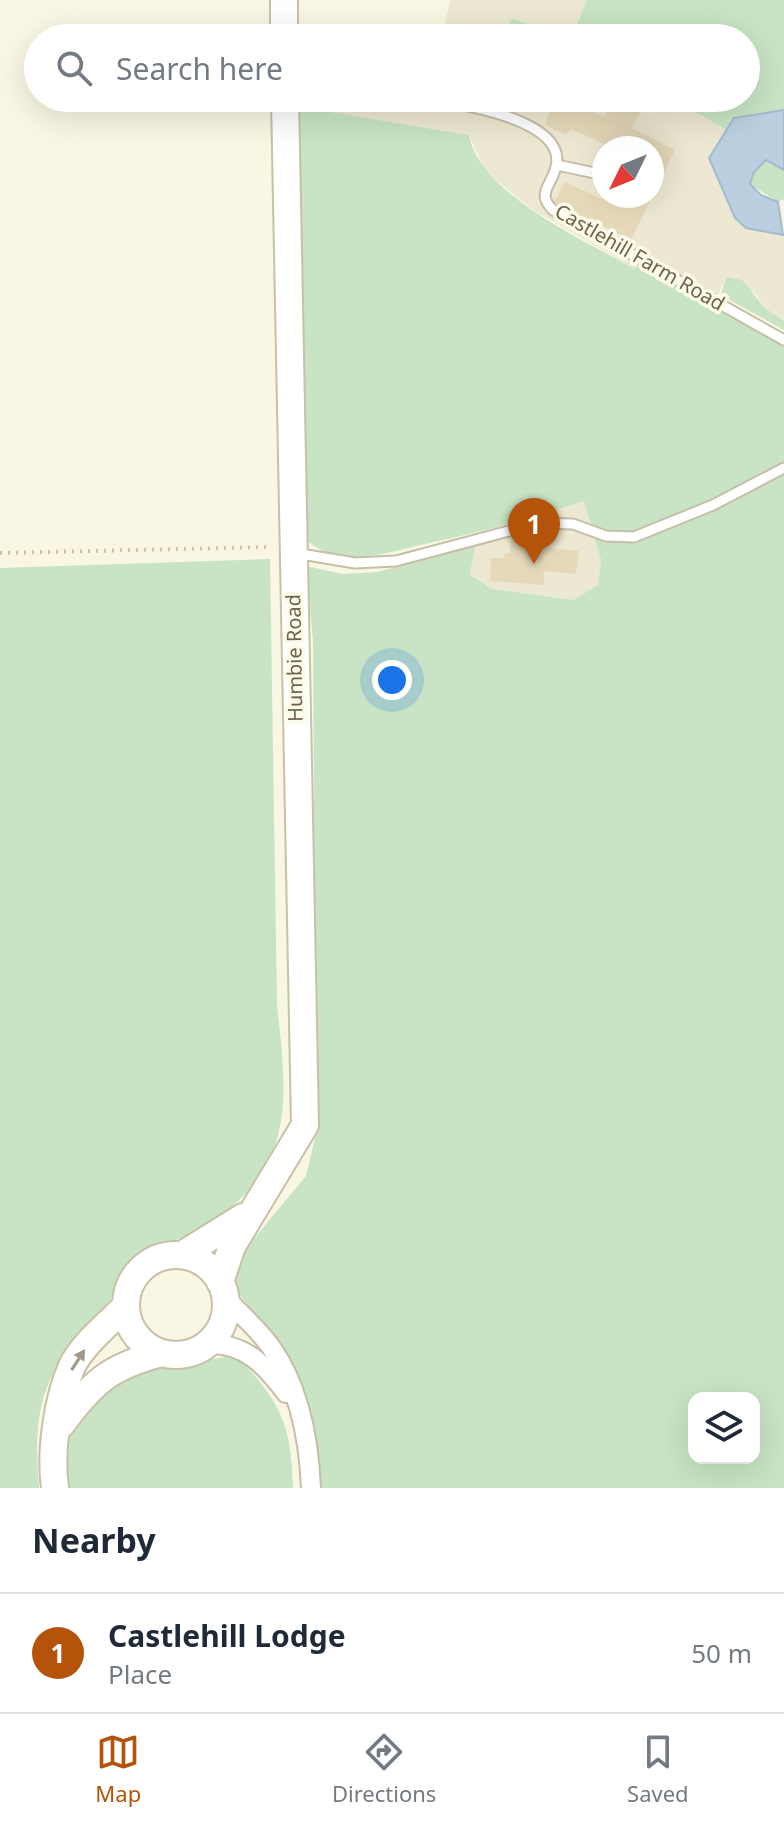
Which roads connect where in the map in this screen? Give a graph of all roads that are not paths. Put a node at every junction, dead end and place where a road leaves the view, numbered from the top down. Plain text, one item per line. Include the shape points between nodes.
1 (284, 0) edge
2 (284, 24) edge
3 (285, 112) edge
4 (493, 112) edge
5 (557, 165) junction
6 (592, 172) edge
7 (784, 340) edge
8 (784, 468) edge
9 (292, 550) junction
10 (258, 1206) junction
11 (182, 1255) junction
12 (223, 1290) junction
13 (126, 1306) junction
14 (207, 1344) junction
15 (162, 1353) junction
16 (300, 1411) junction
17 (58, 1429) junction
18 (55, 1488) edge
19 (311, 1488) edge

1 - 2 street
3 - 9 street, Humbie Road
4 - 5 lane via 525,122 546,138
5 - 6 lane
5 - 7 lane, Castlehill Farm Road via 544,194 553,210
8 - 9 lane via 634,537 539,523 396,561 355,563
9 - 10 street, Humbie Road via 305,1125
10 - 11 street, Humbie Road
10 - 12 street, Humbie Road via 232,1246
11 - 12 street via 204,1264
11 - 13 street, Humbie Road via 142,1268 133,1279
12 - 14 street, Humbie Road via 222,1323
12 - 16 street via 271,1347
13 - 15 street via 136,1336
17 -> 13 street, Humbie Road via 73,1364
14 - 15 street via 193,1352
14 - 16 street via 245,1350
15 - 17 street via 112,1370 93,1384
16 - 19 street via 309,1445
17 - 18 street, Humbie Road

